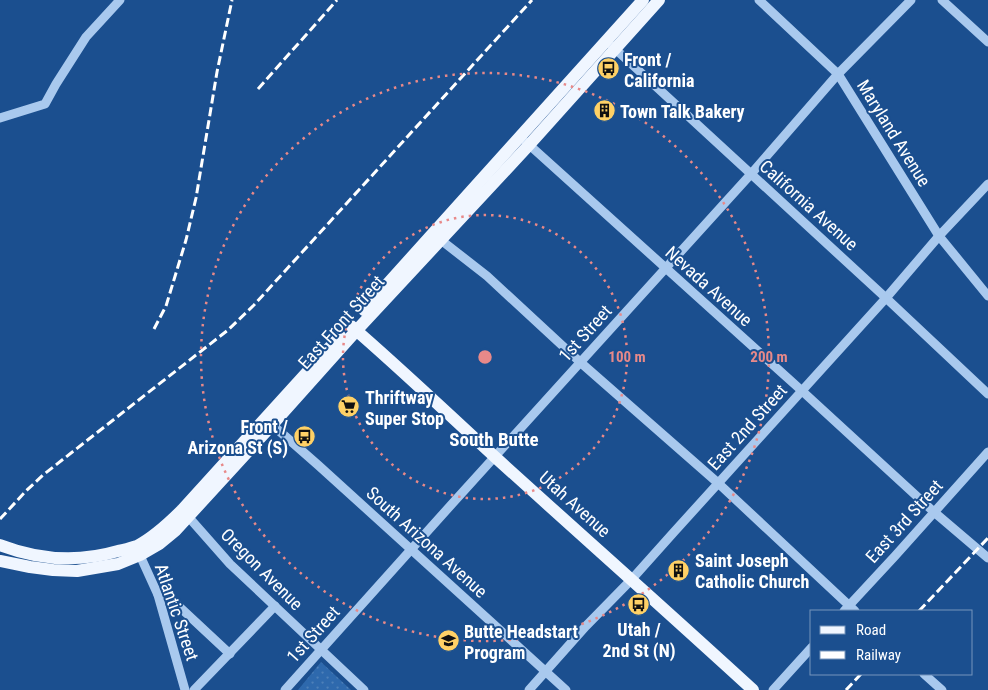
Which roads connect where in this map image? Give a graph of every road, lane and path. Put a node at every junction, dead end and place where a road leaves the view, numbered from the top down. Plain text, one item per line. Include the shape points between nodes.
1 (120, 0) edge
2 (643, 0) edge
3 (659, 0) edge
4 (759, 0) edge
5 (911, 0) edge
6 (942, 0) edge
7 (988, 42) edge
8 (611, 44) junction
9 (838, 74) junction
10 (0, 118) edge
11 (525, 141) junction
12 (751, 174) junction
13 (988, 184) edge
14 (437, 236) junction
15 (939, 236) junction
16 (665, 268) junction
17 (988, 296) edge
18 (886, 298) junction
19 (353, 328) junction
20 (580, 362) junction
21 (801, 390) junction
22 (988, 394) edge
23 (269, 422) junction
24 (988, 452) edge
25 (495, 457) junction
26 (718, 483) junction
27 (934, 512) junction
28 (186, 513) junction
29 (0, 545) edge
30 (411, 549) junction
31 (138, 551) junction
32 (988, 558) edge
33 (0, 561) edge
34 (632, 579) junction
35 (158, 595) junction
36 (275, 606) junction
37 (849, 609) edge
38 (810, 648) edge
39 (321, 649) junction
40 (230, 654) junction
41 (546, 672) junction
42 (925, 675) edge
43 (185, 690) edge
44 (194, 690) edge
45 (285, 690) edge
46 (364, 690) edge
47 (529, 690) edge
48 (566, 690) edge
49 (753, 690) edge
50 (773, 690) edge
51 (942, 690) edge

1 - 10 street via 86,37 45,104
2 - 8 main road, East Front Street
3 - 8 main road, East Front Street
4 - 9 street, Maryland Avenue
5 - 9 street, 1st Street
6 - 7 street
8 - 11 main road, East Front Street
8 - 12 street, California Avenue
9 - 12 street, 1st Street
9 - 15 street, Maryland Avenue
11 - 14 main road, East Front Street
11 - 16 street, Nevada Avenue
12 - 16 street, 1st Street
12 - 18 street, California Avenue
13 - 15 street, East 2nd Street
14 - 19 main road, East Front Street
14 - 20 street via 487,276
15 - 17 street, Maryland Avenue
15 - 18 street, East 2nd Street
16 - 20 street, 1st Street
16 - 21 street, Nevada Avenue
18 - 21 street, East 2nd Street
18 - 22 street, California Avenue
19 - 23 main road, East Front Street
19 - 25 main road, Utah Avenue
20 - 25 street, 1st Street
20 - 26 street
21 - 26 street, East 2nd Street
21 - 27 street, Nevada Avenue
23 - 28 main road, East Front Street
23 - 30 street, South Arizona Avenue
24 - 27 street, East 3rd Street
25 - 30 street, 1st Street
25 - 34 main road, Utah Avenue
26 - 34 street, East 2nd Street
26 - 37 street
27 - 32 street, Nevada Avenue
27 - 37 street, East 3rd Street
28 - 31 main road, East Front Street via 176,530 159,544
28 - 36 street, Oregon Avenue via 230,564
29 - 31 main road, East Front Street via 52,558 76,559
30 - 39 street, 1st Street
30 - 41 street, South Arizona Avenue
31 - 33 main road, East Front Street via 118,564 77,571
31 - 35 street, Atlantic Street
34 - 41 street, East 2nd Street
34 - 49 main road, Utah Avenue
35 - 40 street via 171,599
35 - 43 street, Atlantic Street
36 - 39 street, Oregon Avenue
36 - 40 street
38 - 50 street
39 - 45 street, 1st Street
39 - 46 street, Oregon Avenue
40 - 44 street
41 - 47 street, East 2nd Street
41 - 48 street, South Arizona Avenue
42 - 51 street

